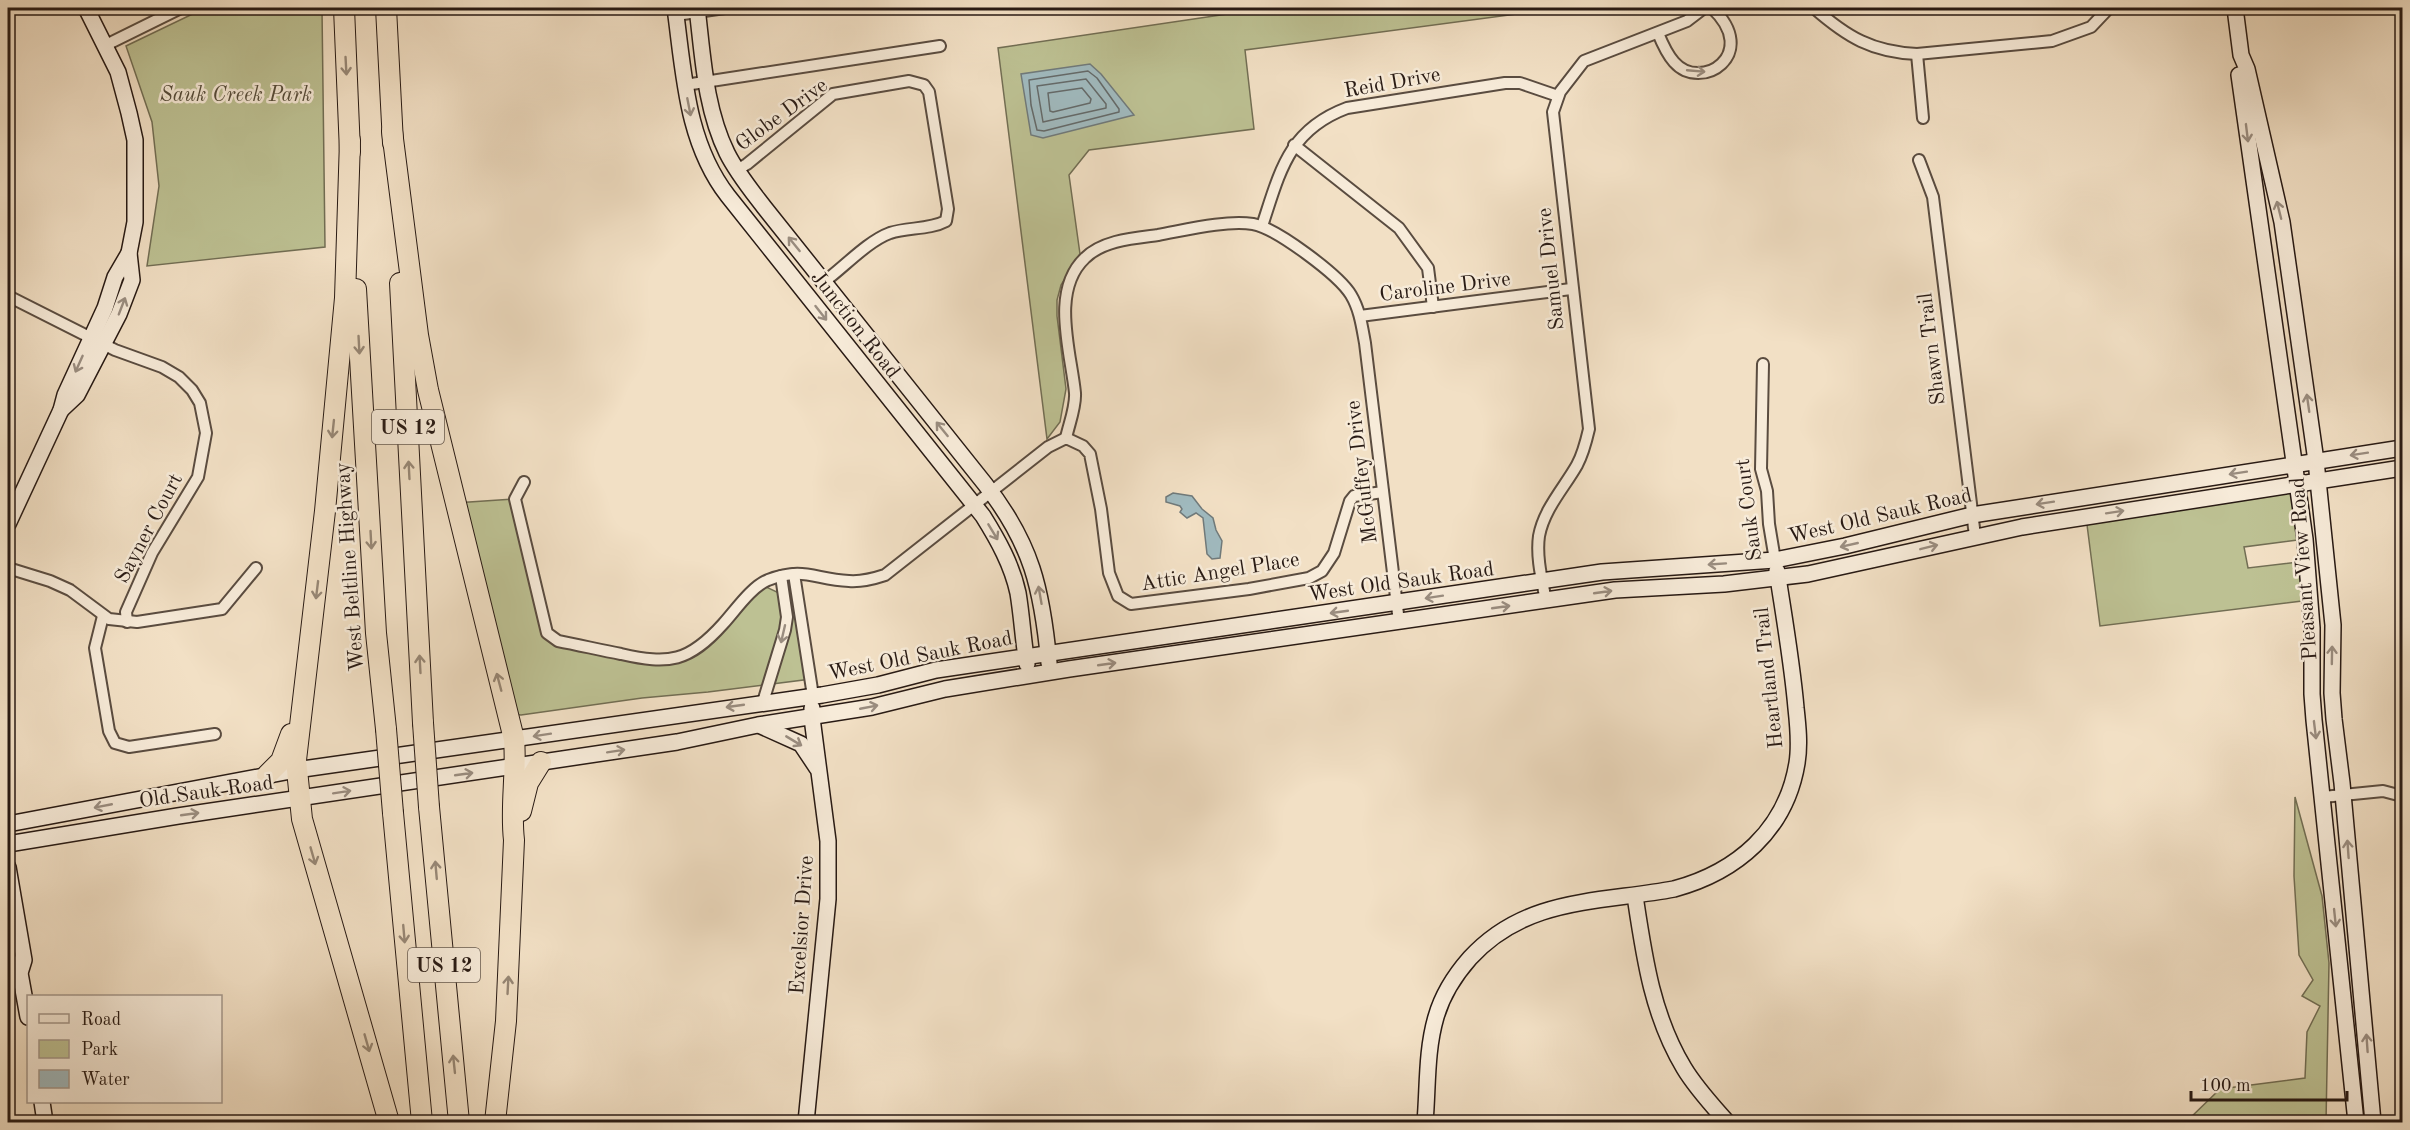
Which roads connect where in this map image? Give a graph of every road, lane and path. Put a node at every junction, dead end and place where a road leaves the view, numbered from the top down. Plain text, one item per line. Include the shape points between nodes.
1 (181, 8) edge
2 (344, 8) edge
3 (386, 8) edge
4 (725, 8) edge
5 (1704, 8) edge
6 (1712, 8) edge
7 (1814, 8) edge
8 (2109, 8) edge
9 (2235, 8) edge
10 (86, 10) edge
11 (697, 10) edge
12 (675, 11) edge
13 (1658, 33) junction
14 (106, 45) junction
15 (940, 46) dead end
16 (1917, 54) junction
17 (2241, 54) junction
18 (706, 81) junction
19 (685, 85) junction
20 (1558, 96) junction
21 (1923, 118) dead end
22 (392, 131) junction
23 (350, 140) junction
24 (1294, 145) junction
25 (1918, 160) dead end
26 (736, 170) junction
27 (1262, 226) junction
28 (825, 281) junction
29 (1571, 289) junction
30 (8, 296) edge
31 (1433, 307) junction
32 (1360, 316) junction
33 (98, 341) junction
34 (1763, 364) dead end
35 (1066, 438) junction
36 (2403, 448) edge
37 (2316, 461) junction
38 (2295, 463) junction
39 (2403, 468) edge
40 (2318, 481) junction
41 (524, 482) dead end
42 (2298, 484) junction
43 (992, 492) junction
44 (1383, 492) junction
45 (975, 506) junction
46 (1972, 515) junction
47 (8, 524) edge
48 (1975, 536) junction
49 (1775, 560) junction
50 (8, 568) edge
51 (256, 568) dead end
52 (794, 574) junction
53 (781, 576) junction
54 (1778, 579) junction
55 (1542, 581) junction
56 (1545, 601) junction
57 (1396, 603) junction
58 (103, 616) junction
59 (127, 622) junction
60 (1399, 622) junction
61 (1048, 653) junction
62 (1026, 656) junction
63 (1050, 672) junction
64 (1029, 676) junction
65 (813, 696) junction
66 (763, 702) junction
67 (301, 707) junction
68 (812, 718) junction
69 (758, 725) junction
70 (215, 734) dead end
71 (514, 739) junction
72 (405, 754) joint
73 (541, 762) junction
74 (516, 766) junction
75 (296, 770) junction
76 (818, 770) junction
77 (267, 775) junction
78 (411, 781) joint
79 (2343, 795) junction
80 (2403, 796) edge
81 (2323, 797) junction
82 (298, 799) junction
83 (8, 824) edge
84 (514, 840) junction
85 (8, 844) edge
86 (8, 867) edge
87 (1635, 896) junction
88 (8, 954) edge
89 (20, 973) junction
90 (27, 1012) edge
91 (42, 1103) edge
92 (45, 1122) edge
93 (389, 1122) edge
94 (422, 1122) edge
95 (459, 1122) edge
96 (495, 1122) edge
97 (806, 1122) edge
98 (1425, 1122) edge
99 (1727, 1122) edge
100 (2356, 1122) edge
101 (2373, 1122) edge

1 - 14 street
2 -> 23 highway, West Beltline Highway / US 12
3 - 22 highway, US 12
4 - 11 street
5 - 13 street, Samuel Drive via 1687,21
13 -> 6 street via 1674,63 1681,68 1702,73 1714,69 1729,54 1732,41 1727,24
7 - 16 street via 1864,44
8 - 16 street via 2091,27 2052,40
9 - 17 street, Pleasant View Road
10 - 14 street
11 - 12 street
11 - 18 street, Junction Road
12 - 19 street, Junction Road
13 - 20 street, Samuel Drive via 1584,61
14 - 33 street via 118,72 135,140 135,222 129,253 132,279
15 - 18 street
16 - 21 street
37 -> 17 street, Pleasant View Road via 2282,222
17 -> 38 street, Pleasant View Road via 2239,71 2259,226
18 - 19 street
18 - 26 street, Junction Road via 713,118
19 -> 45 street, Junction Road via 692,123 719,185
20 - 24 street, Reid Drive via 1520,83 1504,83 1347,108 1316,123
20 - 29 street, Samuel Drive via 1553,112
71 -> 22 highway via 428,390
95 -> 22 highway, US 12, bridge via 423,723
23 -> 67 highway via 345,298 322,542
23 -> 94 highway, West Beltline Highway / US 12, bridge via 375,612
24 - 27 street, Reid Drive via 1283,162
24 - 31 street via 1399,228 1428,268
25 - 46 street, Shawn Trail via 1933,197
28 -> 26 street, Junction Road
26 - 28 street, Globe Drive via 833,94 917,82 924,85 929,92 948,209 946,221 881,238
27 - 32 street via 1294,245 1341,282
27 - 35 street via 1237,223 1125,240 1085,258 1070,282 1065,307 1075,393
43 -> 28 street, Junction Road
29 - 31 street, Caroline Drive
29 - 55 street, Samuel Drive via 1588,429 1577,465 1541,528 1538,548
30 - 33 street, Sayner Court
31 - 32 street, Caroline Drive
32 - 44 street, McGuffey Drive
33 - 47 street via 77,395 61,411
33 - 59 street, Sayner Court via 179,377 200,403 206,433 198,477 152,553 126,612
34 - 49 street, Sauk Court via 1761,469
35 - 43 street via 1048,447
35 - 44 street, Attic Angel Place via 1090,454 1111,580 1118,596 1131,604 1309,578 1322,571 1334,553 1354,496
36 -> 37 street, West Old Sauk Road
37 - 38 street, West Old Sauk Road
37 - 40 street, Pleasant View Road
38 - 42 street, Pleasant View Road
38 -> 46 street, West Old Sauk Road
39 - 40 street, West Old Sauk Road
40 - 42 street, West Old Sauk Road
79 -> 40 street, Pleasant View Road via 2332,693 2331,598
41 - 53 street via 515,499 547,633 558,641 651,661 678,658 712,636 760,584
48 -> 42 street, West Old Sauk Road
42 -> 81 street, Pleasant View Road via 2312,619 2312,694
43 - 45 street
61 -> 43 street, Junction Road via 1033,567 1014,523
44 - 57 street, McGuffey Drive
45 - 52 street via 885,575 867,581 848,581
45 -> 62 street, Junction Road via 997,537 1013,577
46 - 48 street, Shawn Trail
46 -> 49 street, West Old Sauk Road
54 -> 48 street, West Old Sauk Road
49 - 54 street, Sauk Court
49 -> 55 street, West Old Sauk Road via 1632,569
50 - 58 street via 70,590
51 - 59 street via 222,609
52 - 53 street
52 - 65 street
53 -> 66 street via 785,630
56 -> 54 street, West Old Sauk Road via 1615,591
54 - 87 street, Heartland Trail via 1799,737 1798,761 1784,804 1751,851 1735,863 1694,884
55 - 56 street, Samuel Drive
55 -> 57 street, West Old Sauk Road
60 -> 56 street, West Old Sauk Road
57 - 60 street, McGuffey Drive
57 -> 61 street, West Old Sauk Road
58 - 59 street
58 - 70 street via 95,648 109,731 115,742 129,747
63 -> 60 street, West Old Sauk Road
61 - 62 street, West Old Sauk Road
61 - 63 street, Junction Road
62 - 64 street, Junction Road
62 - 65 street, West Old Sauk Road
63 - 64 street, West Old Sauk Road
68 -> 64 street, West Old Sauk Road via 945,689
65 - 66 street, West Old Sauk Road
65 - 68 street, Excelsior Drive
66 -> 71 street, West Old Sauk Road
67 - 75 highway
67 - 77 highway via 281,761
68 - 69 street, West Old Sauk Road
68 - 76 street, Excelsior Drive
73 -> 69 street, West Old Sauk Road via 677,742
69 -> 76 street via 801,744
71 - 72 street, West Old Sauk Road
71 - 74 highway
72 - 75 street, Old Sauk Road
73 - 74 street, West Old Sauk Road
73 - 84 highway via 528,783
78 -> 74 street, West Old Sauk Road
74 - 84 highway via 511,814
75 - 77 street, Old Sauk Road
75 - 82 highway
76 - 97 street, Excelsior Drive via 828,841 828,899
77 -> 83 street, Old Sauk Road
82 -> 78 street, Old Sauk Road
79 - 80 street via 2383,791
79 - 81 street
101 -> 79 street, Pleasant View Road
81 -> 100 street, Pleasant View Road
85 -> 82 street, Old Sauk Road
82 -> 93 highway
96 -> 84 highway via 506,1022
86 - 89 street via 24,960
87 - 98 street via 1542,911 1511,924 1485,942 1453,979 1436,1017
87 - 99 street via 1652,991 1666,1033 1692,1080
88 - 89 street
89 - 90 street
91 - 92 street

